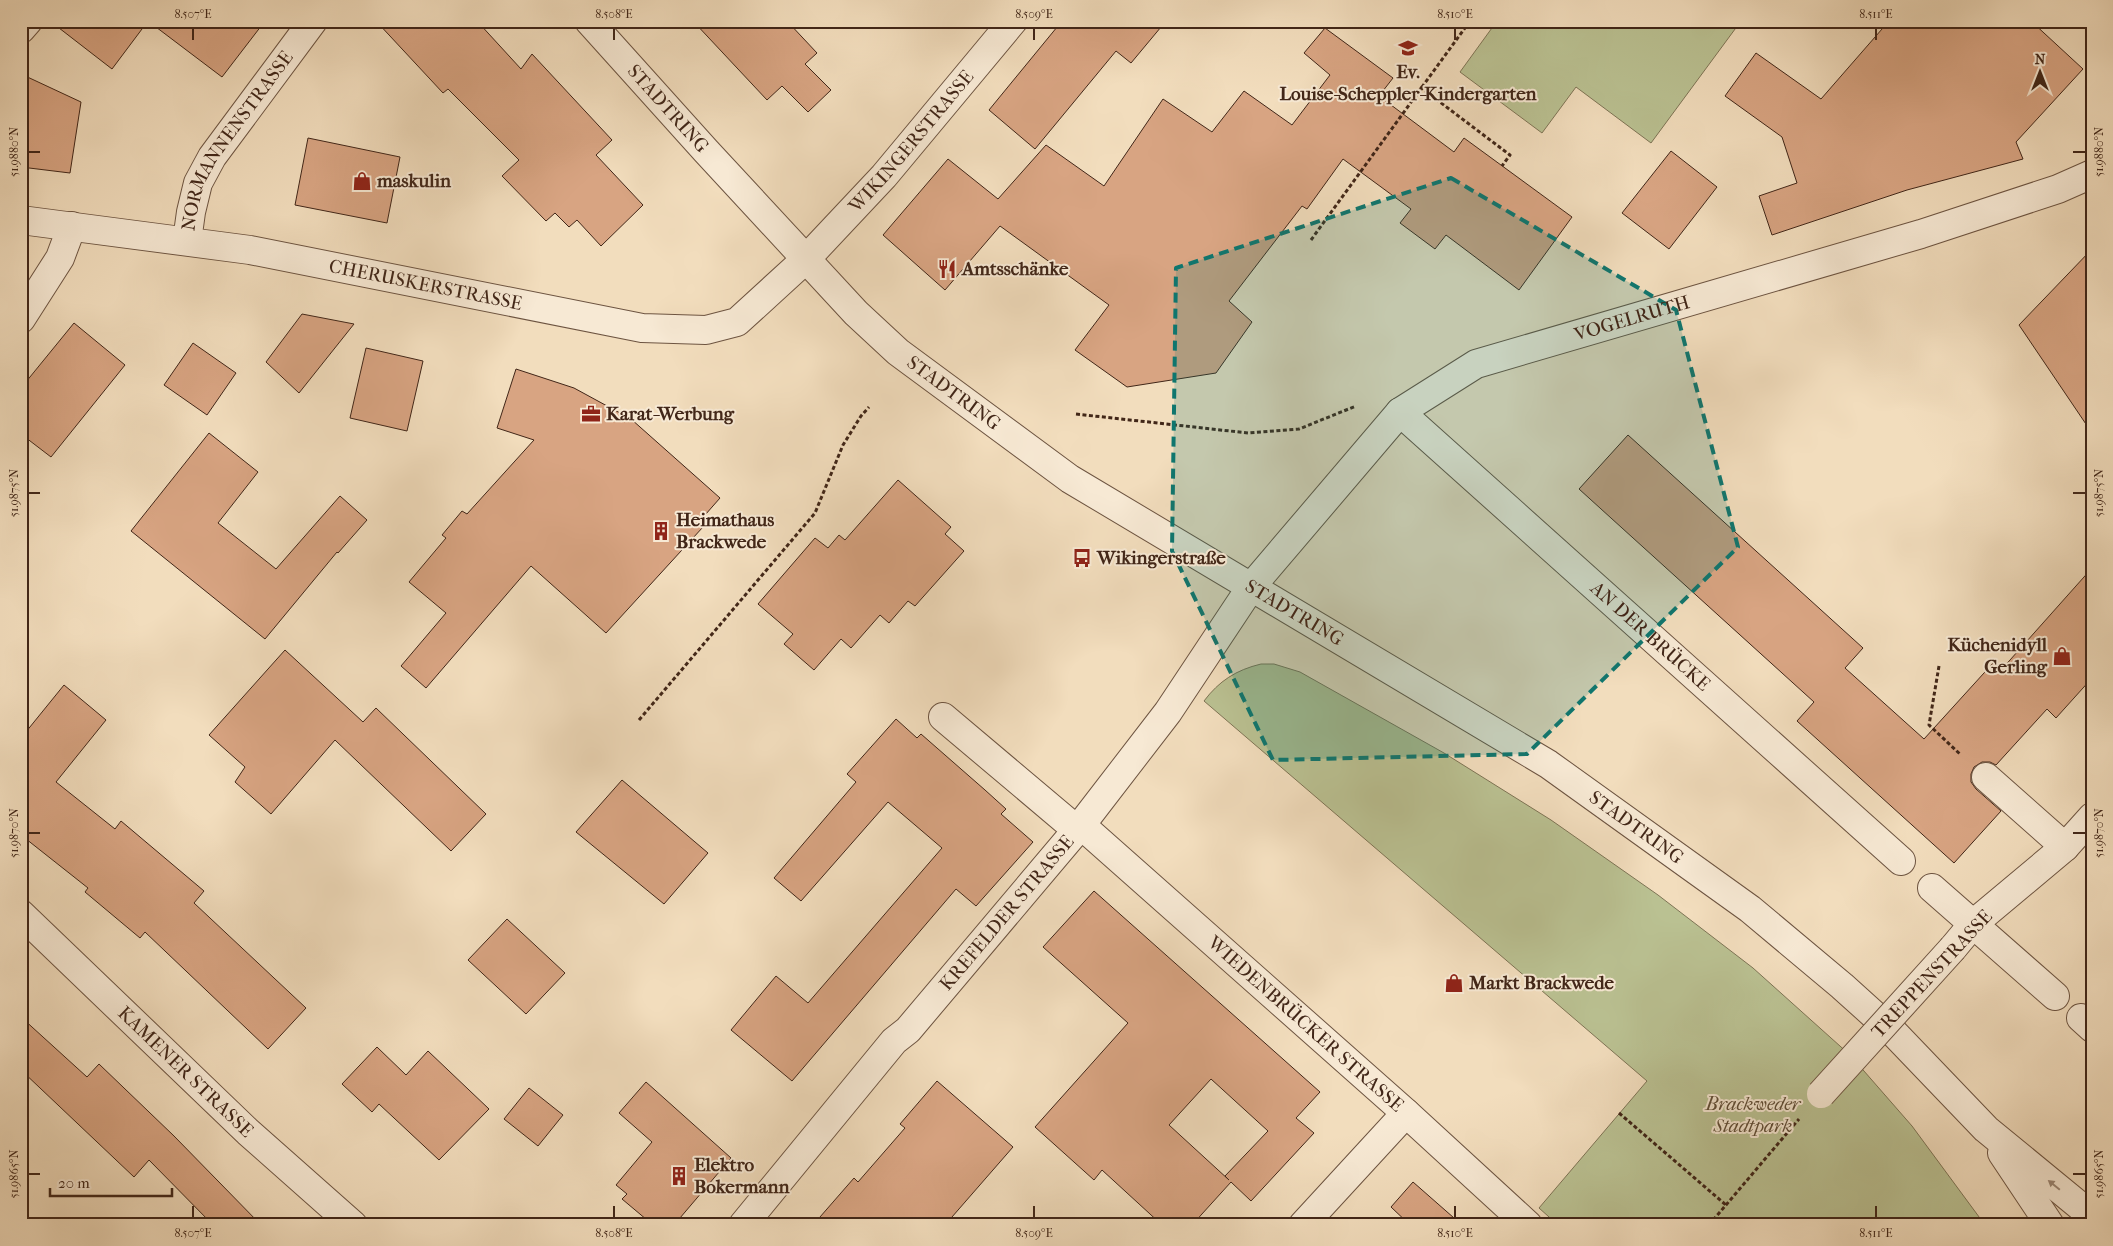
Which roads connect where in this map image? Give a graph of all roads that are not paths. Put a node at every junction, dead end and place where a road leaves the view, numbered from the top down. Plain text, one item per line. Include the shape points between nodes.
1 (28, 21) edge
2 (313, 21) edge
3 (589, 21) edge
4 (1013, 21) edge
5 (21, 29) edge
6 (2092, 174) edge
7 (21, 220) edge
8 (72, 226) junction
9 (187, 240) junction
10 (806, 259) junction
11 (21, 319) edge
12 (1400, 412) junction
13 (1251, 587) junction
14 (942, 717) dead end
15 (1986, 777) road end
16 (2092, 818) edge
17 (1079, 828) junction
18 (2065, 847) junction
19 (1900, 861) dead end
20 (1932, 888) dead end
21 (21, 914) edge
22 (1973, 924) junction
23 (2055, 996) dead end
24 (1821, 1094) road end
25 (1406, 1113) junction
26 (1986, 1129) junction
27 (2092, 1216) edge
28 (353, 1225) edge
29 (743, 1225) edge
30 (1303, 1225) edge
31 (1528, 1225) edge
32 (2050, 1225) edge

1 - 5 street
2 - 9 street, NORMANNENSTRASSE via 212,157 198,183
3 - 10 street, STADTRING
4 - 10 street, WIKINGERSTRASSE via 884,176
6 - 12 street, VOGELRUTH via 2058,189 1921,234 1476,364
7 - 8 street, CHERUSKERSTRASSE
8 - 9 street, CHERUSKERSTRASSE
8 - 11 street via 60,258
9 - 10 street, CHERUSKERSTRASSE via 642,328 675,330 706,330 737,322
10 - 13 street, STADTRING via 898,352 945,387 1070,479
12 - 13 street, VOGELRUTH
12 - 19 street, AN DER BRÜCKE
13 - 17 street, KREFELDER STRASSE via 1168,712
13 - 26 street, STADTRING via 1548,764 1750,909 1892,1032
14 - 17 street, WIEDENBRÜCKER STRASSE
15 - 18 street
16 - 18 street, TREPPENSTRASSE
17 - 25 street, WIEDENBRÜCKER STRASSE
17 - 29 street, KREFELDER STRASSE via 908,1030 894,1041
18 - 22 street, TREPPENSTRASSE
20 - 22 street
21 - 28 street, KAMENER STRASSE via 248,1132
22 - 23 street
22 - 24 street, TREPPENSTRASSE, bridge
25 - 30 street
25 - 31 street, WIEDENBRÜCKER STRASSE
27 -> 26 street, STADTRING
26 - 32 street, STADTRING

